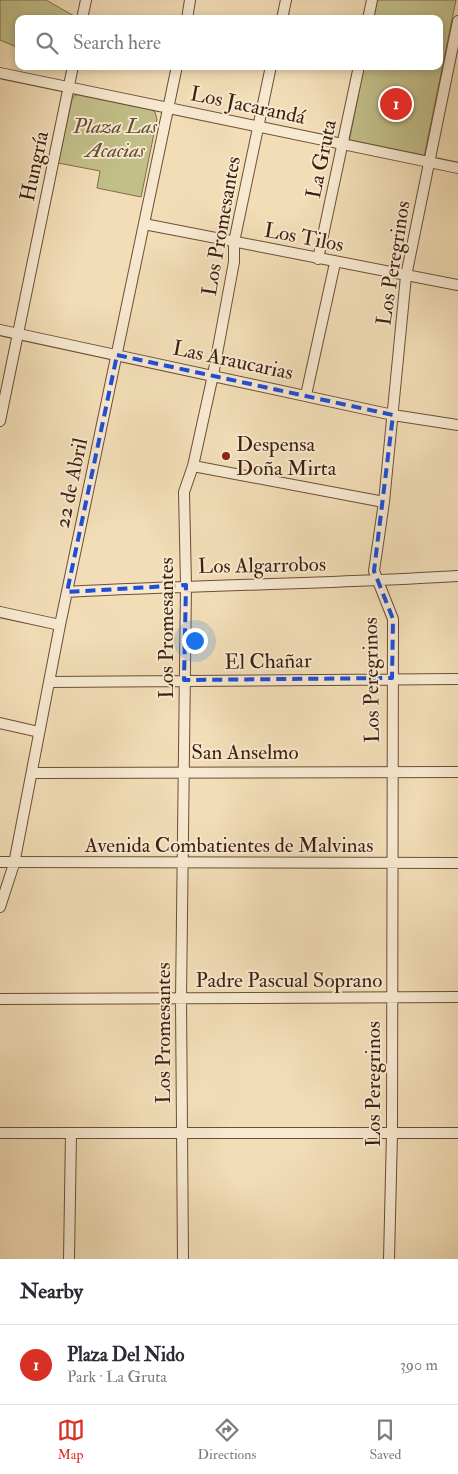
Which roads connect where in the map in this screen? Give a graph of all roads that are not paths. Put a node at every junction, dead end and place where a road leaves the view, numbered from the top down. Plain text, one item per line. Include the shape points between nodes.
1 (86, 0) edge
2 (190, 0) edge
3 (286, 0) edge
4 (372, 0) edge
5 (83, 15) edge
6 (188, 15) edge
7 (283, 15) edge
8 (369, 15) edge
9 (458, 21) edge
10 (72, 70) edge
11 (176, 70) edge
12 (270, 70) edge
13 (358, 70) edge
14 (0, 73) edge
15 (69, 87) junction
16 (168, 107) junction
17 (258, 127) junction
18 (343, 144) junction
19 (429, 162) junction
20 (458, 168) edge
21 (144, 224) junction
22 (234, 242) junction
23 (318, 259) junction
24 (335, 263) junction
25 (406, 276) junction
26 (458, 285) edge
27 (0, 330) edge
28 (18, 334) junction
29 (116, 355) junction
30 (213, 375) junction
31 (306, 395) junction
32 (393, 415) junction
33 (0, 421) edge
34 (458, 425) edge
35 (193, 466) junction
36 (384, 502) junction
37 (458, 576) edge
38 (378, 581) junction
39 (186, 585) junction
40 (67, 592) junction
41 (0, 612) edge
42 (60, 625) junction
43 (392, 678) junction
44 (458, 679) edge
45 (184, 680) junction
46 (49, 682) junction
47 (0, 723) edge
48 (39, 732) junction
49 (184, 771) junction
50 (392, 771) junction
51 (458, 772) edge
52 (32, 773) junction
53 (0, 862) edge
54 (392, 863) junction
55 (458, 863) edge
56 (14, 864) junction
57 (184, 864) junction
58 (0, 907) edge
59 (392, 998) junction
60 (458, 998) edge
61 (0, 999) edge
62 (181, 999) junction
63 (0, 1133) edge
64 (71, 1133) junction
65 (181, 1133) junction
66 (392, 1133) junction
67 (458, 1133) edge
68 (70, 1259) edge
69 (183, 1259) edge
70 (389, 1259) edge

1 - 5 street
2 - 6 street
3 - 7 street
4 - 8 street
9 - 19 street, Los Peregrinos
10 - 15 street, Hungría
11 - 16 street, 22 de Abril
12 - 17 street, Los Promesantes
13 - 18 street, La Gruta
14 - 15 street, Los Jacarandá
15 - 16 street, Los Jacarandá
15 - 28 street, Hungría
16 - 17 street, Los Jacarandá
16 - 21 street, 22 de Abril
17 - 18 street, Los Jacarandá
17 - 22 street, Los Promesantes
18 - 19 street, Los Jacarandá
18 - 23 street, La Gruta
19 - 20 street, Los Jacarandá
19 - 25 street, Los Peregrinos
21 - 22 street, Los Tilos
21 - 29 street, 22 de Abril
22 - 23 street, Los Tilos
22 - 30 street, Los Promesantes via 234,262
23 - 24 street, Los Tilos
24 - 25 street, Los Tilos
24 - 31 street
25 - 26 street, Los Tilos
25 - 32 street, Los Peregrinos
27 - 28 street, Las Araucarias
28 - 29 street, Las Araucarias
28 - 33 street, Hungría
29 - 30 street, Las Araucarias
29 - 40 street, 22 de Abril
30 - 31 street, Las Araucarias
30 - 35 street, Los Promesantes
31 - 32 street, Las Araucarias
32 - 34 street, Las Araucarias
32 - 36 street, Los Peregrinos
35 - 36 street
35 - 39 street, Los Promesantes via 184,492
36 - 38 street, Los Peregrinos via 374,571
37 - 38 street, Los Algarrobos
38 - 39 street, Los Algarrobos
38 - 43 street, Los Peregrinos via 393,619
39 - 40 street, Los Algarrobos
39 - 45 street, Los Promesantes
40 - 42 street, 22 de Abril
41 - 42 street
42 - 46 street, 22 de Abril
43 - 44 street, El Chañar
43 - 45 street, El Chañar
43 - 50 street, Los Peregrinos
45 - 46 street, El Chañar
45 - 49 street, Los Promesantes
46 - 48 street, 22 de Abril
47 - 48 street
48 - 52 street, 22 de Abril
49 - 50 street, San Anselmo
49 - 52 street, San Anselmo
49 - 57 street, Los Promesantes
50 - 51 street, San Anselmo
50 - 54 street, Los Peregrinos
52 - 56 street, 22 de Abril
53 - 56 street, Avenida Combatientes de Malvinas
54 - 55 street, Avenida Combatientes de Malvinas
54 - 57 street, Avenida Combatientes de Malvinas
54 - 59 street, Los Peregrinos
56 - 57 street, Avenida Combatientes de Malvinas
56 - 58 street, 22 de Abril
57 - 62 street, Los Promesantes
59 - 60 street, Padre Pascual Soprano
59 - 62 street, Padre Pascual Soprano
59 - 66 street, Los Peregrinos
61 - 62 street, Padre Pascual Soprano
62 - 65 street, Los Promesantes
63 - 64 street
64 - 65 street
64 - 68 street
65 - 66 street
65 - 69 street, Los Promesantes
66 - 67 street
66 - 70 street, Los Peregrinos

